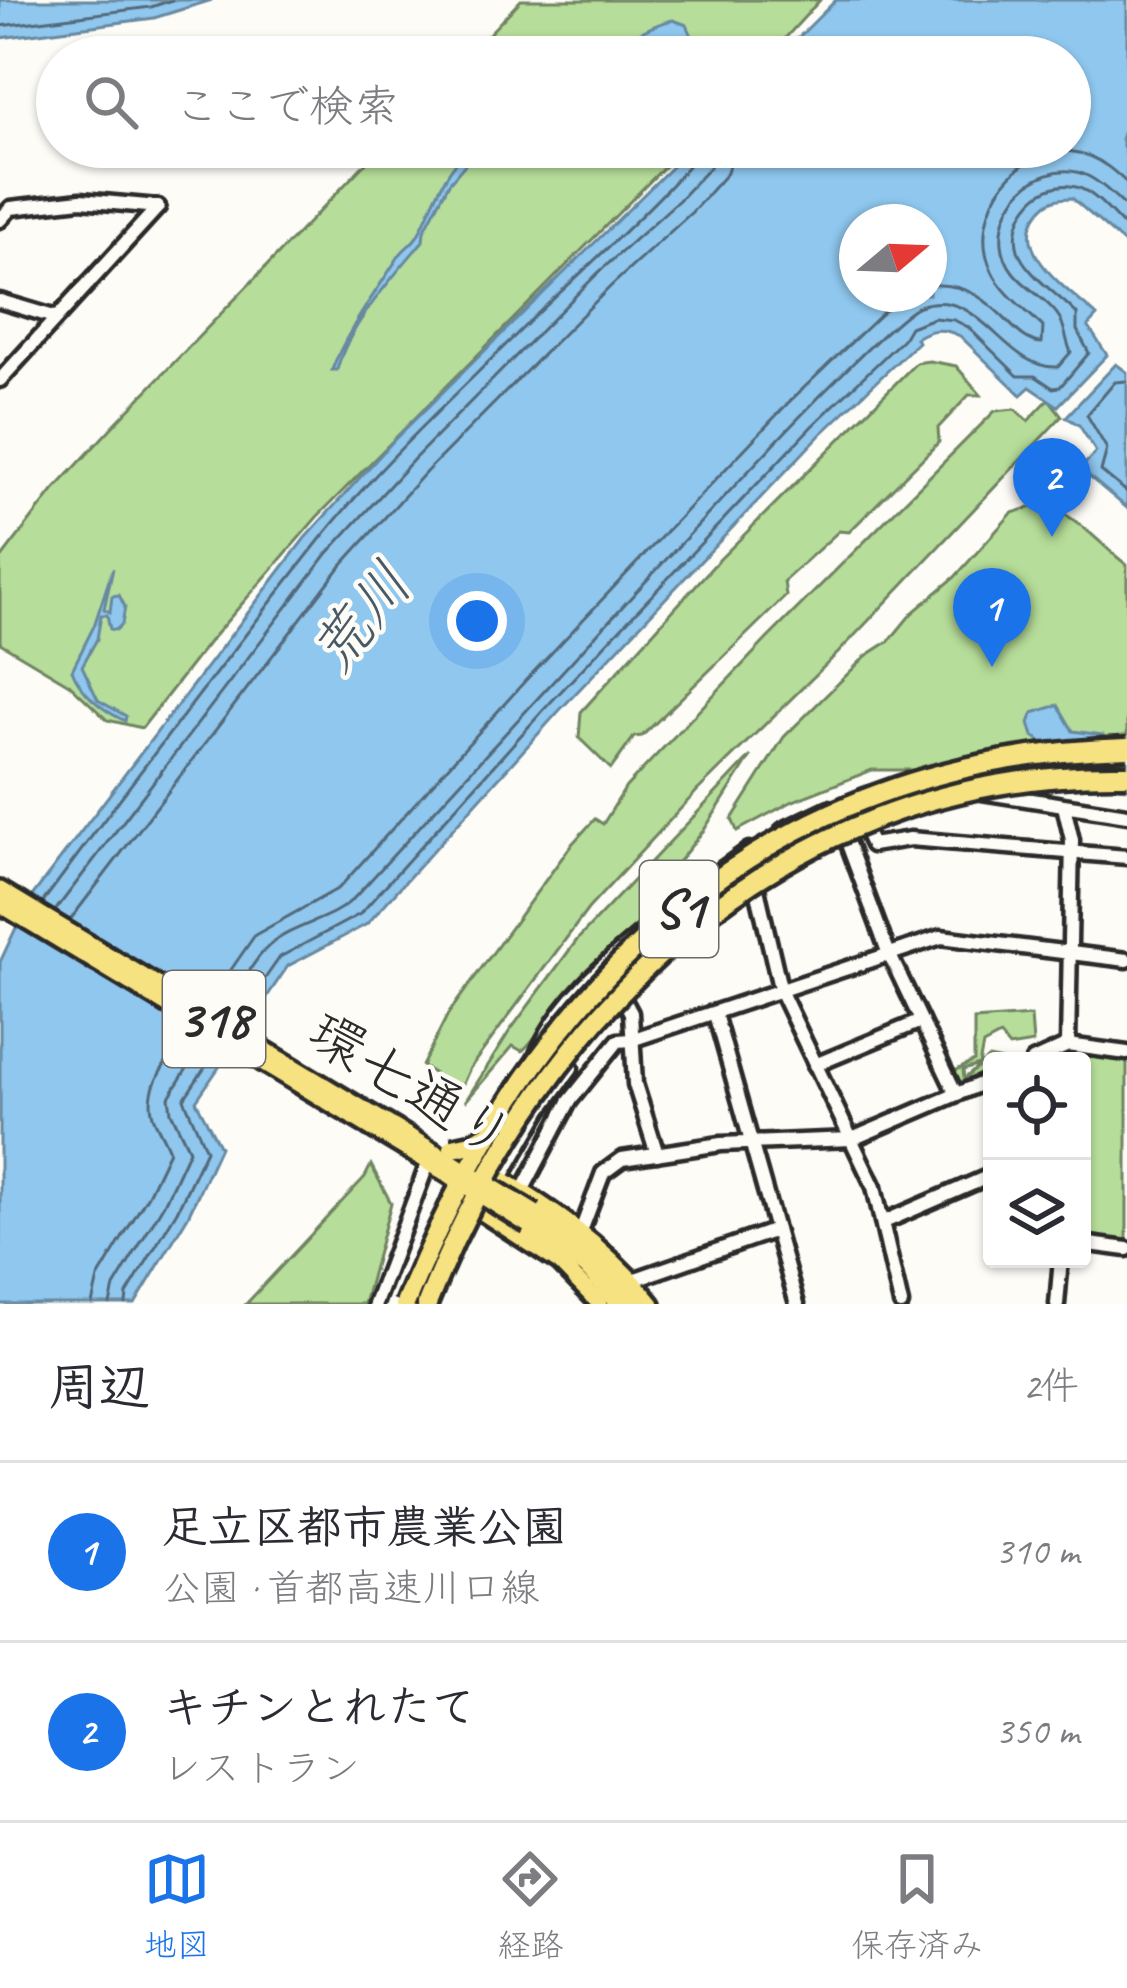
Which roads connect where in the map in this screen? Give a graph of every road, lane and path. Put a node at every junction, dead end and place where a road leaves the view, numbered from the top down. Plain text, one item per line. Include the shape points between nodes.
1 (0, 220) edge
2 (0, 301) edge
3 (54, 317) junction
4 (0, 380) edge
5 (1127, 748) edge
6 (1127, 759) edge
7 (1127, 775) edge
8 (989, 796) junction
9 (834, 806) junction
10 (1064, 806) junction
11 (1127, 815) edge
12 (864, 828) junction
13 (844, 836) junction
14 (782, 848) junction
15 (1071, 850) junction
16 (743, 854) junction
17 (1127, 857) edge
18 (757, 884) junction
19 (0, 890) edge
20 (0, 904) edge
21 (1070, 953) junction
22 (889, 955) junction
23 (1127, 960) edge
24 (781, 992) junction
25 (623, 998) junction
26 (715, 1014) junction
27 (921, 1021) junction
28 (631, 1040) junction
29 (1068, 1046) junction
30 (550, 1050) dead end
31 (1054, 1052) edge
32 (1127, 1053) edge
33 (815, 1065) junction
34 (983, 1083) edge
35 (956, 1094) junction
36 (852, 1139) junction
37 (752, 1144) junction
38 (657, 1154) junction
39 (436, 1158) junction
40 (483, 1168) junction
41 (500, 1178) junction
42 (983, 1179) edge
43 (522, 1191) junction
44 (464, 1200) junction
45 (480, 1211) junction
46 (531, 1219) junction
47 (884, 1222) junction
48 (776, 1230) junction
49 (581, 1231) junction
50 (1091, 1244) edge
51 (1127, 1249) edge
52 (1060, 1268) edge
53 (633, 1280) junction
54 (375, 1304) edge
55 (405, 1304) edge
56 (416, 1304) edge
57 (432, 1304) edge
58 (600, 1304) edge
59 (619, 1304) edge
60 (634, 1304) edge
61 (652, 1304) edge
62 (796, 1304) edge
63 (901, 1304) edge
64 (1057, 1304) edge

1 - 3 street via 11,208 81,200 158,206
2 - 3 street
3 - 4 street
5 - 55 highway, S1, bridge via 1034,755 920,780 793,830 720,875 634,947 548,1047 470,1167
6 - 14 highway, bridge via 1030,766 929,788
7 - 57 highway, S1, bridge via 1008,783 901,809 803,850 710,910 647,963 571,1050 503,1151 456,1237
8 - 9 street via 910,789
8 - 10 street
8 - 12 street via 933,803
9 - 13 street
9 - 16 street
10 - 11 street
10 - 15 street
12 - 13 street
12 - 15 street via 879,846 910,839
13 - 18 street
13 - 22 street
14 - 30 highway, bridge via 728,875 661,930
14 - 39 highway, bridge via 650,946 499,1127
15 - 17 street
15 - 21 street
16 - 18 street
16 - 40 street via 608,960 565,1009 542,1040
18 - 24 street
18 - 25 street
19 - 39 main road, 環七通り / 318
20 - 39 main road, 環七通り / 318
21 - 22 street via 940,938
21 - 23 street
21 - 29 street
22 - 24 street
22 - 27 street
24 - 26 street
24 - 33 street
25 - 28 street
25 - 41 street
26 - 28 street
26 - 37 street
27 - 33 street
27 - 35 street
28 - 38 street
28 - 43 street via 618,1041 582,1083
29 - 31 street
29 - 32 street
33 - 36 street
34 - 35 street
35 - 36 street
36 - 37 street
36 - 47 street
37 - 38 street
37 - 48 street
38 - 49 street via 605,1169
39 - 46 main road, 環七通り / 318, bridge
39 - 54 street
40 - 41 main road
40 - 44 main road
41 - 43 main road
41 - 45 main road
42 - 47 street
43 - 49 main road
44 - 45 main road
44 - 56 main road
45 - 57 main road
45 - 58 main road via 560,1263
46 - 59 main road, 環七通り / 318
46 - 60 main road, 環七通り / 318 via 579,1244
47 - 63 street
48 - 53 street
48 - 62 street
49 - 53 main road
50 - 51 street
52 - 64 street
53 - 61 main road

